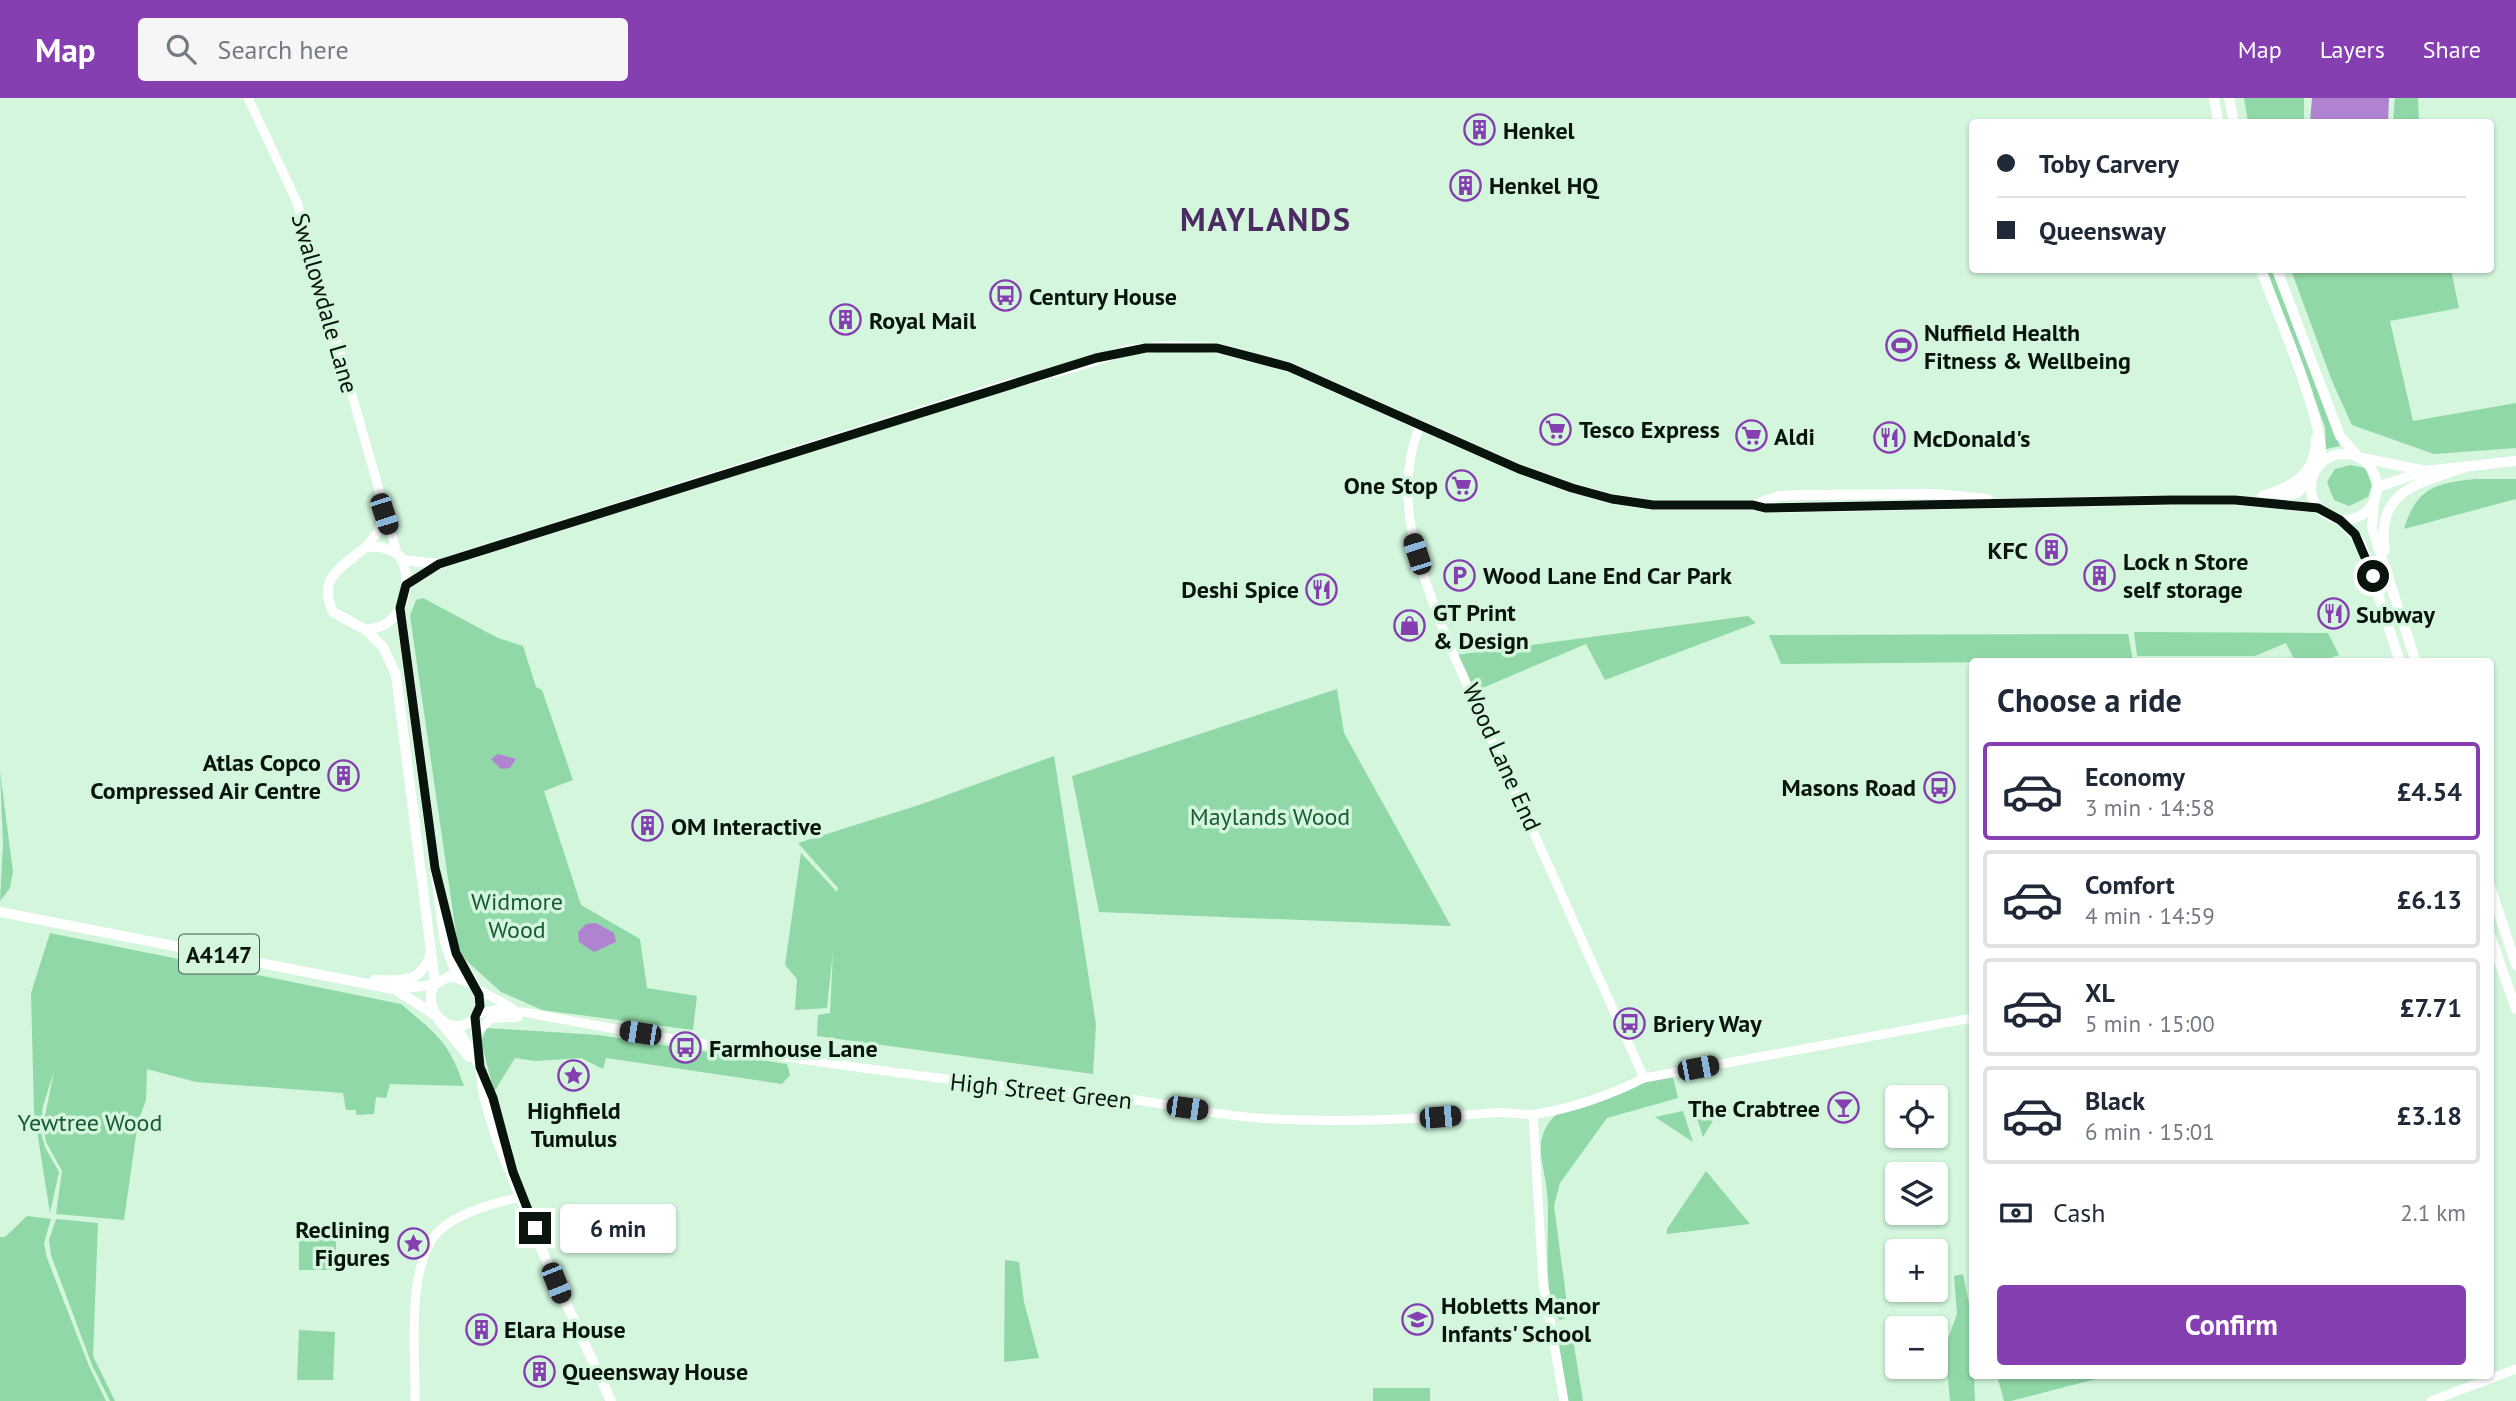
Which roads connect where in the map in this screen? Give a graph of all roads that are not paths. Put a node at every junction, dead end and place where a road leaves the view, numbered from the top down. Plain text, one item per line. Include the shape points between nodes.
1 (247, 98) edge
2 (2214, 98) edge
3 (2229, 98) edge
4 (2218, 119) edge
5 (2233, 119) edge
6 (2262, 273) edge
7 (2278, 273) edge
8 (2316, 419) junction
9 (1420, 425) junction
10 (2359, 456) junction
11 (2516, 461) edge
12 (2321, 462) junction
13 (2465, 467) junction
14 (2424, 471) junction
15 (2311, 481) junction
16 (2378, 487) junction
17 (1893, 494) junction
18 (1779, 496) junction
19 (2262, 496) junction
20 (2235, 500) junction
21 (2004, 502) junction
22 (2374, 502) junction
23 (1753, 505) junction
24 (1914, 505) junction
25 (1806, 507) junction
26 (2318, 508) junction
27 (384, 514) junction
28 (2340, 520) junction
29 (366, 547) junction
30 (399, 556) junction
31 (439, 564) junction
32 (2391, 582) junction
33 (406, 585) junction
34 (400, 608) junction
35 (366, 630) junction
36 (2399, 658) edge
37 (2415, 658) edge
38 (435, 868) junction
39 (2494, 898) edge
40 (0, 912) edge
41 (430, 933) junction
42 (2494, 946) edge
43 (2516, 965) edge
44 (334, 976) junction
45 (457, 976) junction
46 (434, 984) junction
47 (473, 985) junction
48 (393, 989) junction
49 (2516, 1009) edge
50 (523, 1012) junction
51 (476, 1016) junction
52 (436, 1017) junction
53 (551, 1017) junction
54 (1969, 1019) edge
55 (456, 1026) junction
56 (475, 1033) junction
57 (480, 1067) junction
58 (1644, 1078) junction
59 (1533, 1115) junction
60 (522, 1197) junction
61 (2516, 1369) edge
62 (2494, 1377) edge
63 (2489, 1379) edge
64 (415, 1401) edge
65 (611, 1401) edge
66 (1564, 1401) edge
67 (2431, 1401) edge

1 - 27 street, Swallowdale Lane via 297,202
2 - 4 main road
3 - 5 main road
6 - 8 main road
7 - 10 main road via 2340,436
8 - 12 main road via 2323,447
8 - 19 main road via 2316,449 2302,479
9 - 23 main road via 1519,469 1612,499 1675,507
9 - 31 main road via 1289,367 1249,355 1188,346 1128,349
9 - 58 street, Wood Lane End via 1409,462 1407,500 1423,572 1447,640
10 - 12 main road via 2343,454
10 - 14 main road
10 - 16 main road via 2371,467
11 - 13 main road
12 - 15 main road
13 - 14 main road
13 - 32 main road via 2416,484 2389,507 2383,538
14 - 16 main road
15 - 19 main road via 2295,494
15 - 26 main road
16 - 22 main road
17 - 18 main road
17 - 21 main road
17 - 24 main road via 1912,500
18 - 23 main road
18 - 25 main road
19 - 20 main road
20 - 21 main road
20 - 26 main road
21 - 24 main road
22 - 28 main road via 2358,517
22 - 32 main road via 2372,528
23 - 25 main road
24 - 25 main road
26 - 28 main road
27 - 29 street
27 - 30 street, Swallowdale Lane
28 - 36 main road via 2361,543
29 - 30 main road via 382,547
29 - 35 main road via 329,579 327,588 333,612
30 - 31 main road
30 - 33 main road
31 - 33 main road
32 - 37 main road
33 - 34 main road
34 - 35 main road via 387,625
34 - 38 main road
35 - 41 main road, A4147 via 383,647 396,676
38 - 45 main road via 447,953
38 - 47 main road via 453,945
39 - 43 main road
40 - 44 main road, A4147
41 - 44 main road, A4147 via 431,951 423,971 414,978
41 - 46 main road, A4147
42 - 49 main road
44 - 48 main road, A4147
45 - 46 main road via 443,977
45 - 47 main road
46 - 48 main road
46 - 52 main road via 430,1000
47 - 50 street, High Street Green via 497,1002
47 - 51 main road via 480,1000
48 - 52 main road
50 - 51 street, High Street Green via 494,1010
50 - 53 street, High Street Green
51 - 55 main road
51 - 56 main road
52 - 55 main road
52 - 57 main road
53 - 56 street, High Street Green via 499,1017
53 - 59 street, High Street Green via 913,1076 1254,1118 1417,1119 1512,1111
54 - 58 street
55 - 57 main road
56 - 57 main road
57 - 60 main road
58 - 59 street
59 - 66 street via 1543,1282
60 - 64 street via 463,1217 438,1231 428,1246 418,1269
60 - 65 main road via 566,1308
61 - 62 street
63 - 67 street

